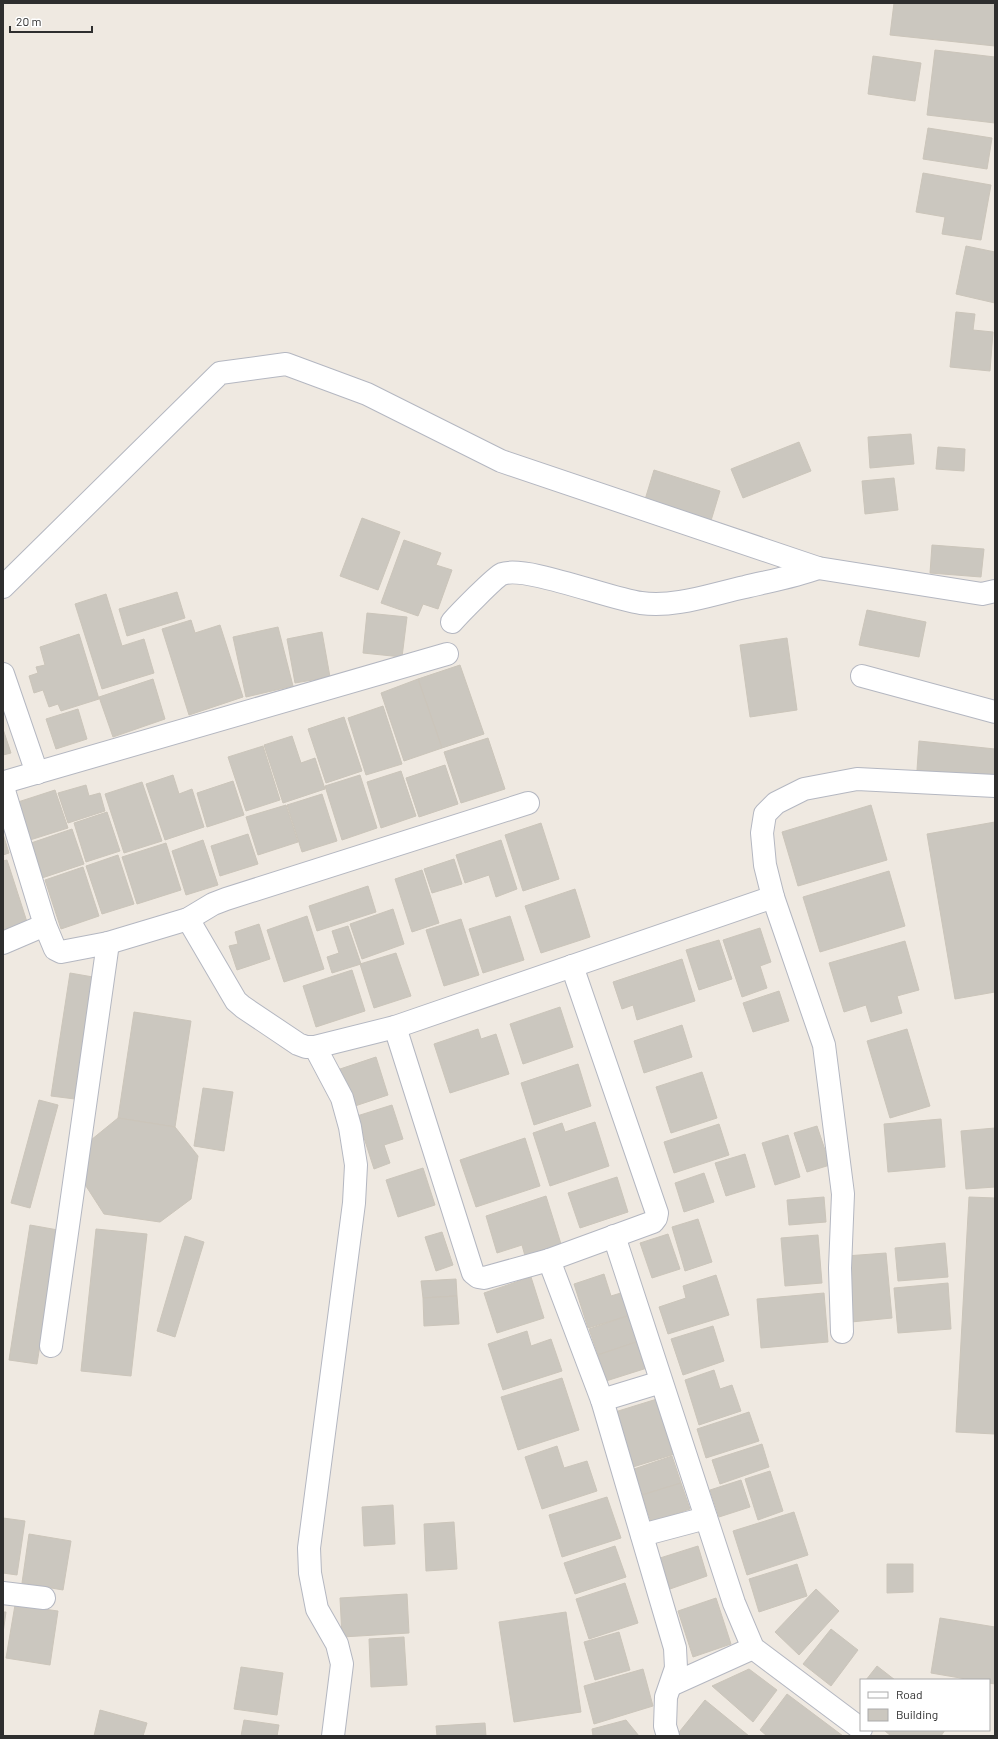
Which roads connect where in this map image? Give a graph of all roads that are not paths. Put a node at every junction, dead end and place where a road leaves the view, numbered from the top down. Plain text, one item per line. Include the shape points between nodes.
1 (818, 568) junction
2 (3, 587) edge
3 (995, 591) edge
4 (452, 622) dead end
5 (447, 654) dead end
6 (3, 674) edge
7 (862, 676) dead end
8 (995, 712) edge
9 (37, 773) junction
10 (995, 786) edge
11 (528, 803) dead end
12 (773, 897) junction
13 (188, 920) junction
14 (45, 925) junction
15 (3, 943) edge
16 (108, 943) junction
17 (572, 966) junction
18 (395, 1027) junction
19 (315, 1047) junction
20 (614, 1236) junction
21 (549, 1260) junction
22 (842, 1332) dead end
23 (51, 1346) dead end
24 (661, 1382) junction
25 (602, 1400) junction
26 (706, 1518) junction
27 (642, 1535) junction
28 (3, 1593) edge
29 (44, 1598) dead end
30 (753, 1648) junction
31 (671, 1685) junction
32 (860, 1729) edge
33 (333, 1736) edge
34 (668, 1736) edge

1 - 2 street via 501,462 368,394 286,364 220,373
1 - 3 street via 982,594
1 - 4 street via 777,581 662,604 622,599 514,572 501,574
5 - 9 street
6 - 9 street
7 - 8 street
9 - 14 street via 8,781 4,786
10 - 12 street via 857,779 804,789 776,803 765,814 762,833 764,859
11 - 13 street via 226,899
12 - 17 street
12 - 22 street via 824,1045 843,1194 840,1268
13 - 16 street
13 - 19 street via 236,1001 298,1044
14 - 15 street
14 - 16 street via 55,949 61,952
16 - 23 street
17 - 18 street
17 - 20 street via 657,1213 653,1222
18 - 19 street
18 - 21 street via 474,1273 484,1278
19 - 33 street via 342,1098 356,1165 354,1203 310,1548 310,1573 317,1609 337,1644 342,1664
20 - 21 street
20 - 24 street
21 - 25 street
24 - 25 street
24 - 26 street
25 - 27 street
26 - 27 street
26 - 30 street via 734,1603
27 - 31 street via 675,1648 676,1668
28 - 29 street
30 - 31 street
30 - 32 street
31 - 34 street via 666,1697 665,1726

